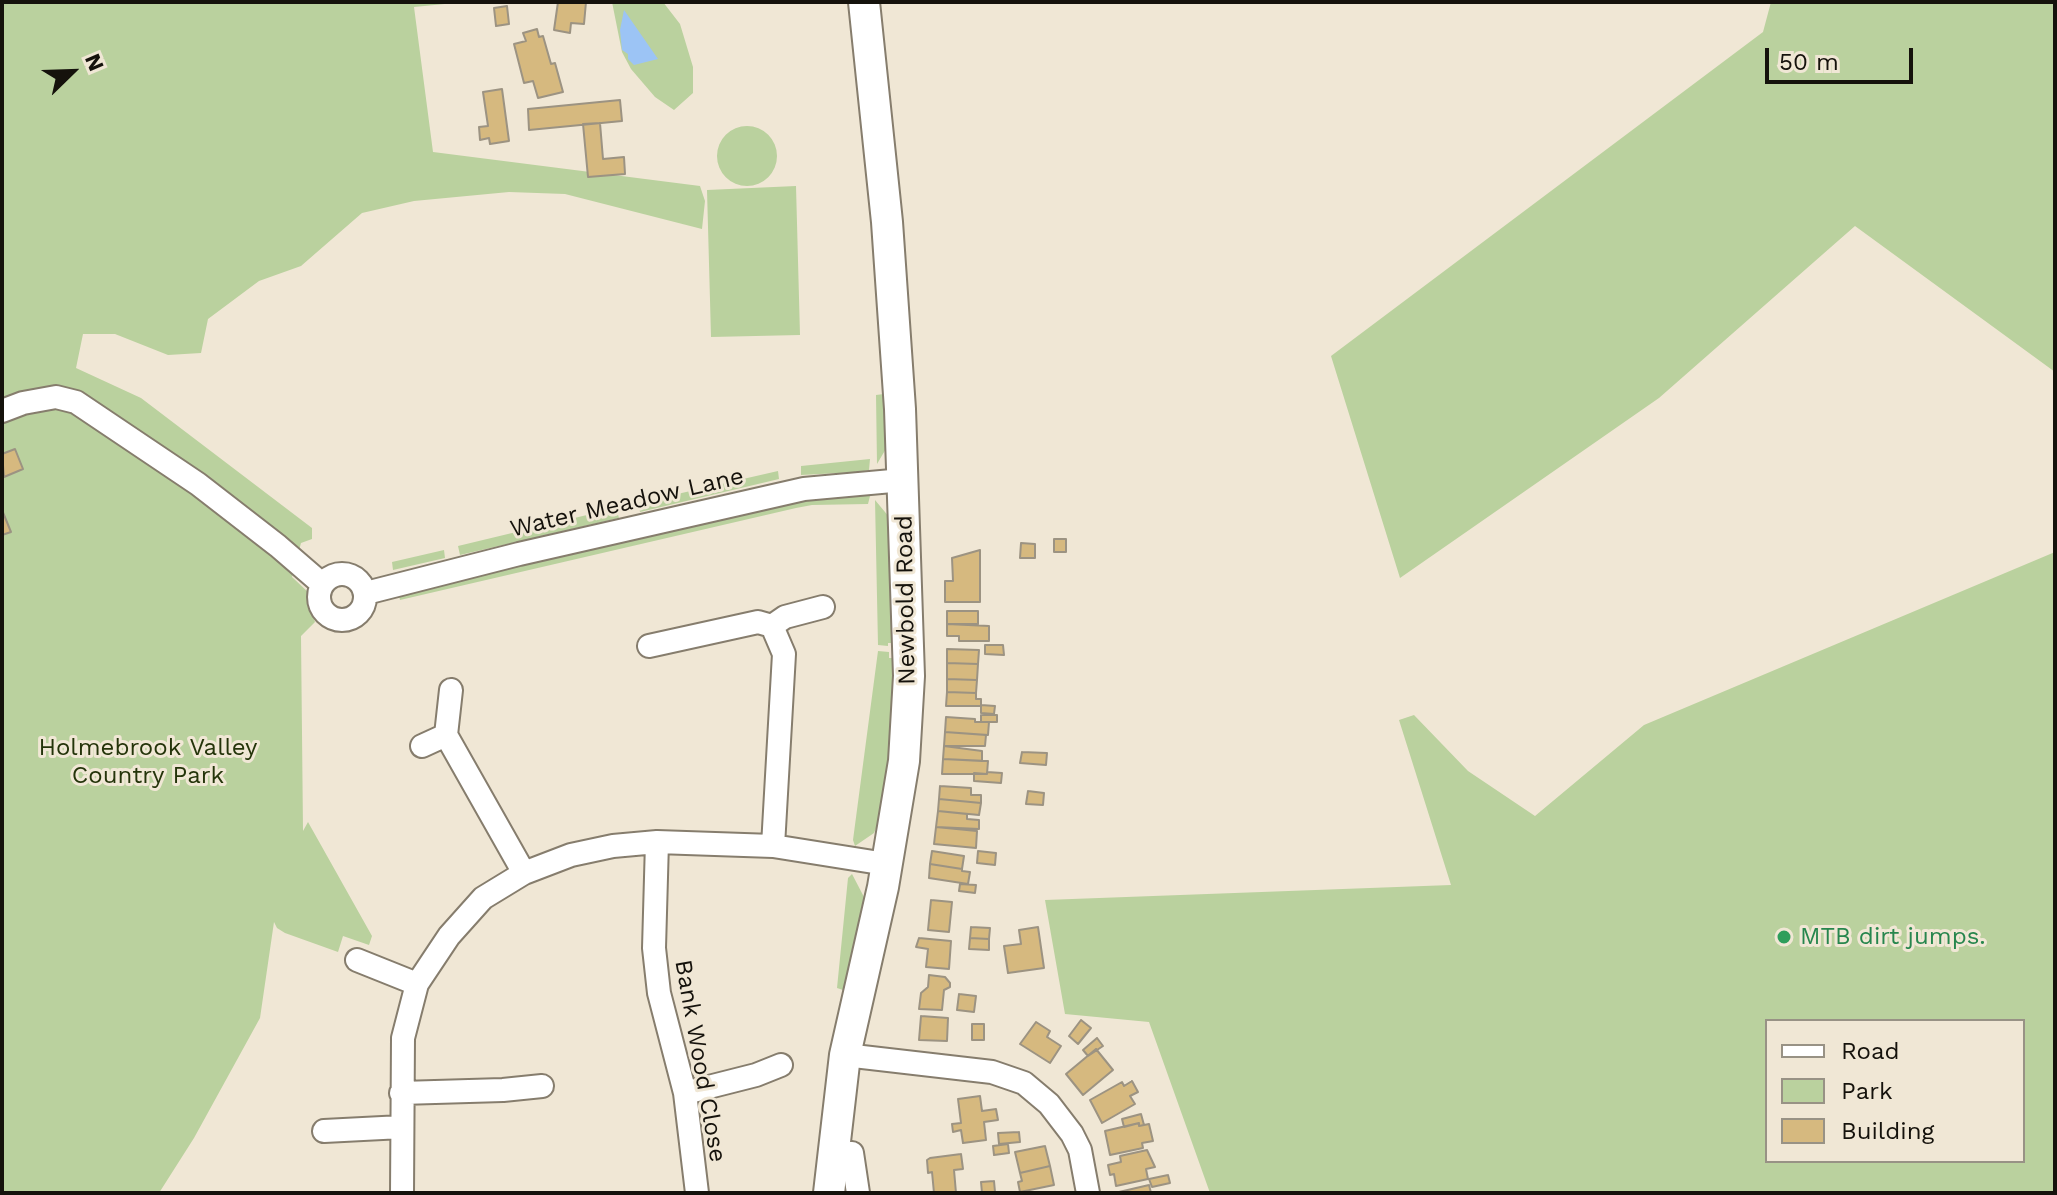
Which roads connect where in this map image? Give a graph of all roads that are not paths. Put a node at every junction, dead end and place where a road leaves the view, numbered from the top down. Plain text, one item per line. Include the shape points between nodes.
1 (864, 2) edge
2 (2, 411) edge
3 (903, 480) junction
4 (322, 584) junction
5 (366, 593) junction
6 (823, 607) dead end
7 (772, 626) junction
8 (649, 646) dead end
9 (451, 690) dead end
10 (446, 735) junction
11 (422, 746) dead end
12 (657, 842) junction
13 (773, 846) junction
14 (886, 864) junction
15 (524, 873) junction
16 (357, 960) dead end
17 (417, 984) junction
18 (845, 1055) junction
19 (781, 1065) dead end
20 (542, 1086) dead end
21 (401, 1093) junction
22 (685, 1093) junction
23 (402, 1127) junction
24 (324, 1131) dead end
25 (852, 1153) dead end
26 (402, 1193) edge
27 (697, 1193) edge
28 (829, 1193) edge
29 (858, 1193) edge
30 (1088, 1193) edge

1 - 3 main road, Newbold Road via 887,222
2 - 4 street via 56,397 76,402 186,475
3 - 5 street, Water Meadow Lane via 804,489
3 - 14 main road, Newbold Road via 909,676 904,761
4 - 5 street via 335,574 354,576
4 - 5 street via 318,597 324,612 336,619 348,620 363,609
6 - 7 street
7 - 8 street via 758,622
7 - 13 street via 784,654
9 - 10 street
10 - 11 street
10 - 15 street
12 - 13 street
12 - 15 street via 571,855
12 - 22 street, Bank Wood Close via 655,963
13 - 14 street
14 - 18 main road, Newbold Road
15 - 17 street via 483,898
16 - 17 street
17 - 21 street via 403,1038
18 - 28 main road, Newbold Road
18 - 30 street via 992,1072 1024,1083 1072,1134
19 - 22 street
20 - 21 street
21 - 23 street
22 - 27 street, Bank Wood Close
23 - 24 street
23 - 26 street
25 - 29 street

